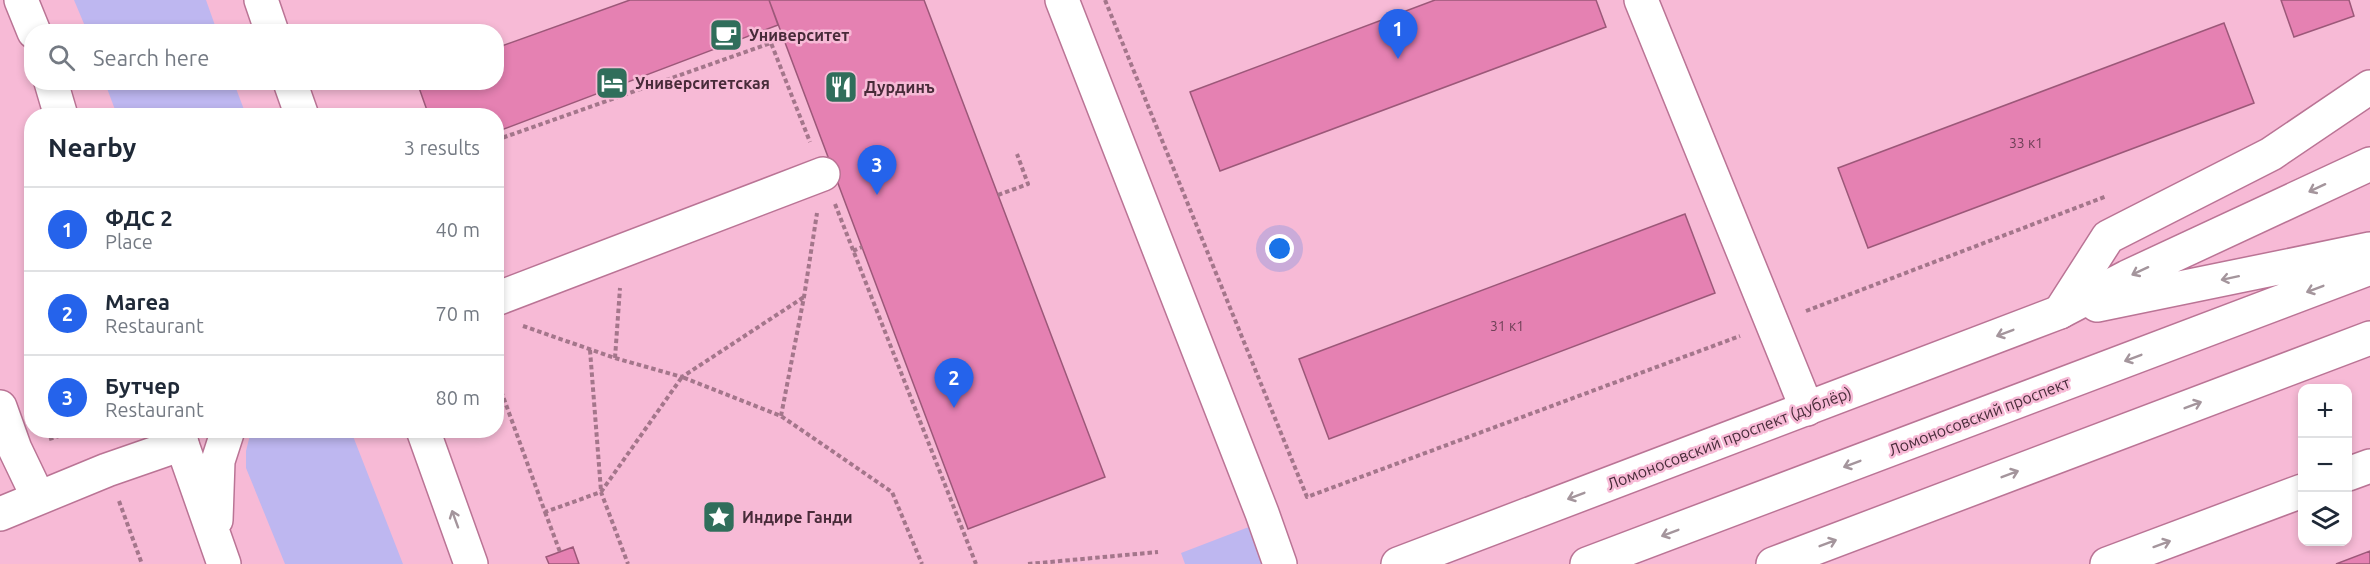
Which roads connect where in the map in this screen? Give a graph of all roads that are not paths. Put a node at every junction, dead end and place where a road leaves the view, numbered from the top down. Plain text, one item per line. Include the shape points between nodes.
1 (21, 0) edge
2 (261, 0) edge
3 (1062, 0) edge
4 (1641, 0) edge
5 (31, 24) edge
6 (269, 24) edge
7 (2370, 87) edge
8 (54, 90) edge
9 (293, 90) edge
10 (59, 108) edge
11 (299, 108) edge
12 (2368, 163) edge
13 (823, 174) road end
14 (2370, 249) edge
15 (2370, 268) edge
16 (504, 296) edge
17 (2060, 312) junction
18 (2370, 338) edge
19 (0, 407) edge
20 (1807, 409) junction
21 (177, 438) edge
22 (179, 438) edge
23 (225, 438) edge
24 (410, 438) edge
25 (426, 438) edge
26 (2370, 466) edge
27 (2352, 473) edge
28 (439, 474) junction
29 (2299, 492) edge
30 (38, 497) junction
31 (0, 514) edge
32 (220, 552) edge
33 (471, 564) edge
34 (1280, 564) edge
35 (1398, 564) edge
36 (1587, 564) edge
37 (1773, 564) edge
38 (2107, 564) edge

1 - 5 main road
2 - 6 main road
3 - 34 main road
4 - 20 main road
7 - 17 main road via 2271,154 2108,237
8 - 10 main road
9 - 11 main road
12 -> 17 main road
13 - 16 main road
14 -> 17 main road
15 -> 36 main road, Ломоносовский проспект
17 -> 20 main road, Ломоносовский проспект (дублёр)
37 -> 18 main road
19 - 30 main road
20 -> 35 main road, Ломоносовский проспект (дублёр)
21 - 30 main road
22 - 32 main road
23 - 32 main road via 218,461
24 - 28 main road
25 - 28 main road
26 - 27 main road
33 -> 28 main road
38 -> 29 main road
30 - 31 main road

